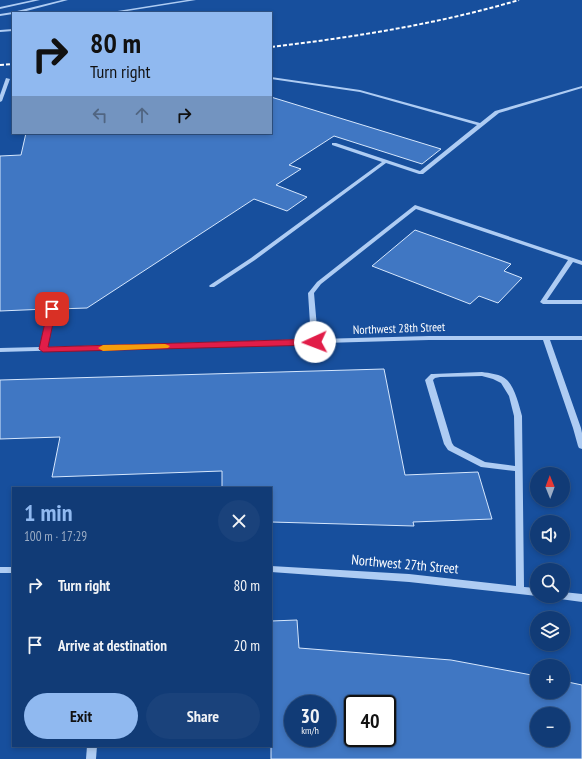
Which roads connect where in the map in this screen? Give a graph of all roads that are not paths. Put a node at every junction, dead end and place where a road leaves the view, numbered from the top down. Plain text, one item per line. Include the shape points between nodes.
1 (38, 0) edge
2 (66, 0) edge
3 (194, 0) edge
4 (0, 8) edge
5 (17, 12) edge
6 (112, 12) edge
7 (12, 13) edge
8 (0, 15) edge
9 (12, 30) edge
10 (0, 31) edge
11 (272, 78) edge
12 (8, 79) dead end
13 (582, 87) edge
14 (0, 101) edge
15 (481, 125) junction
16 (334, 144) dead end
17 (386, 161) junction
18 (571, 260) junction
19 (582, 263) edge
20 (212, 286) dead end
21 (582, 302) edge
22 (52, 309) dead end
23 (546, 338) junction
24 (582, 338) edge
25 (315, 342) junction
26 (43, 349) junction
27 (0, 350) edge
28 (580, 428) edge
29 (582, 446) edge
30 (519, 468) junction
31 (272, 569) edge
32 (0, 570) edge
33 (12, 570) edge
34 (520, 590) junction
35 (530, 591) edge
36 (570, 597) edge
37 (582, 598) edge
38 (92, 747) edge
39 (91, 759) edge

1 - 4 street
2 - 5 street
3 - 6 street
7 - 8 street
9 - 10 street
11 - 15 street via 360,91
12 - 14 street
13 - 15 street via 500,111
15 - 17 street via 421,173
16 - 17 street
17 - 20 street
18 - 19 street
18 - 21 street via 543,302
18 - 25 street via 415,206 319,283 311,293
22 - 26 street
23 - 24 street, Northwest 28th Street
23 - 25 street, Northwest 28th Street via 429,338
23 - 28 street
25 - 26 street, Northwest 28th Street
26 - 27 street, Northwest 28th Street
28 - 29 street
30 - 30 street via 518,416 513,396 504,381 482,374 433,376 430,384 451,448 484,464
30 - 34 street
31 - 34 street, Northwest 27th Street via 409,578
32 - 33 street
34 - 35 street, Northwest 27th Street
36 - 37 street
38 - 39 street

